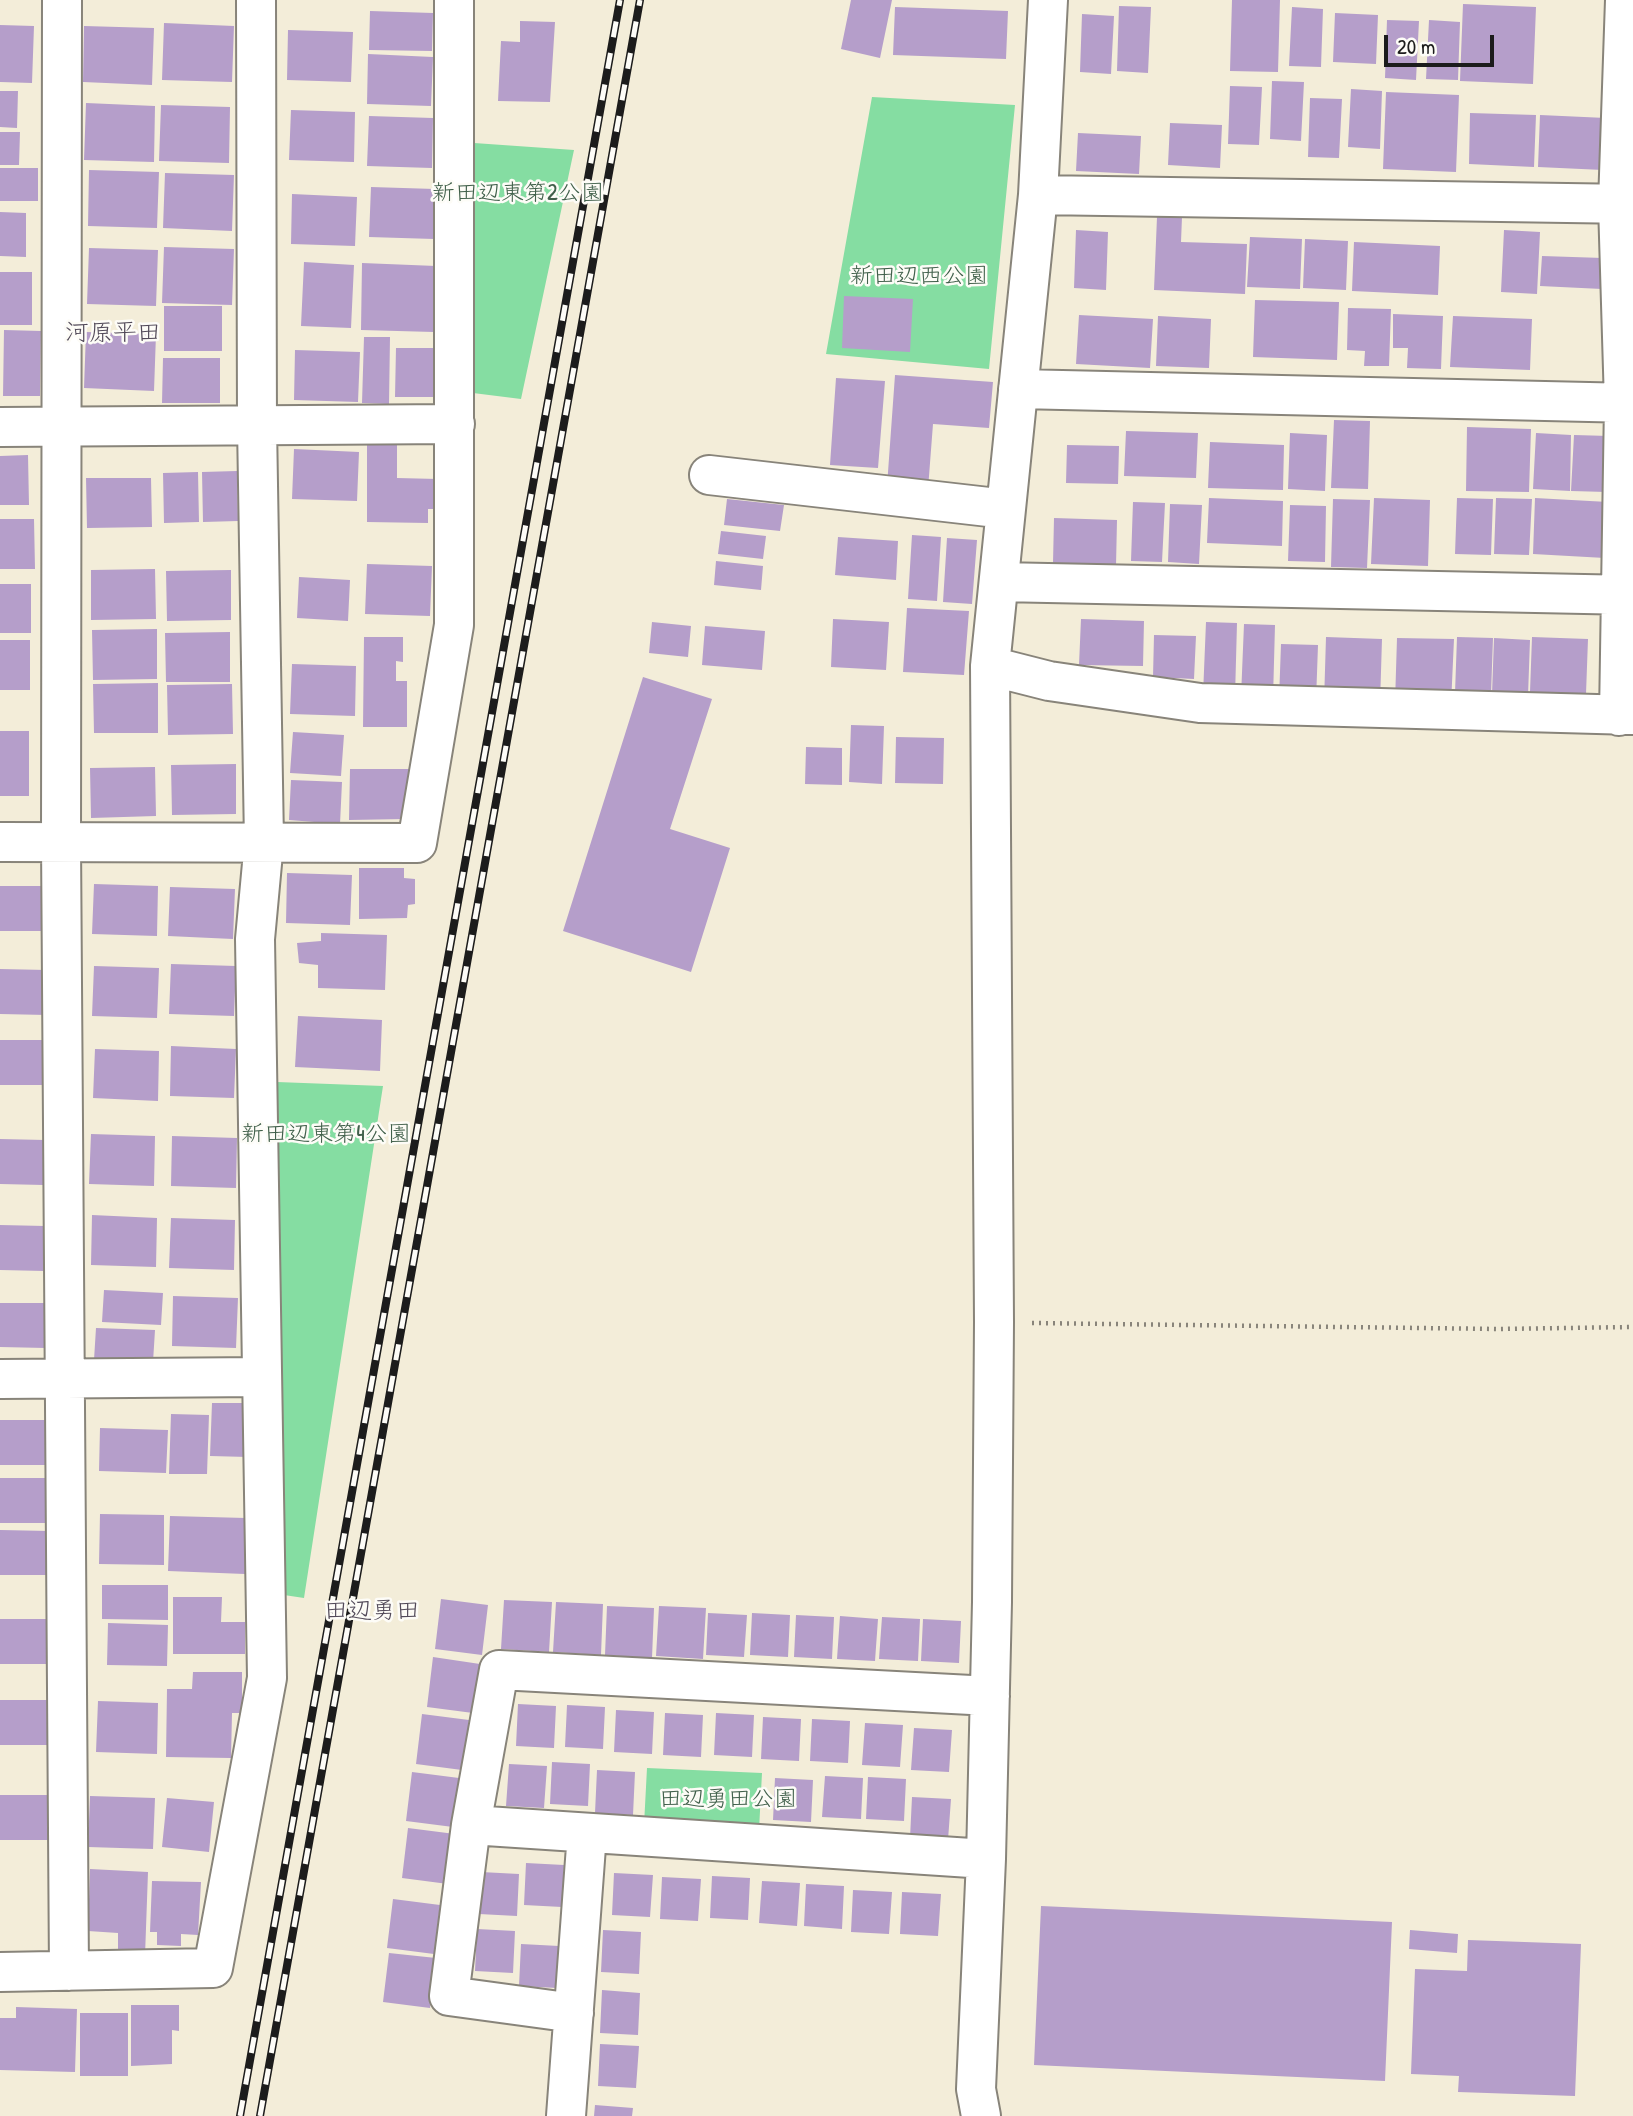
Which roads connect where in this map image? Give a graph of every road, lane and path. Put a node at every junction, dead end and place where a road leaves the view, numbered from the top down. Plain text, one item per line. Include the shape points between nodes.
1 (62, 0) edge
2 (256, 0) edge
3 (454, 0) edge
4 (1048, 0) edge
5 (1625, 0) edge
6 (1038, 195) junction
7 (1626, 204) edge
8 (1018, 389) junction
9 (1629, 403) edge
10 (455, 424) junction
11 (257, 425) junction
12 (61, 426) junction
13 (0, 427) edge
14 (709, 475) dead end
15 (1006, 509) junction
16 (999, 582) junction
17 (1627, 594) edge
18 (990, 666) junction
19 (1626, 715) edge
20 (0, 842) edge
21 (61, 842) junction
22 (264, 842) junction
23 (994, 1322) junction
24 (1633, 1327) edge
25 (262, 1377) junction
26 (0, 1379) edge
27 (67, 1379) junction
28 (990, 1696) junction
29 (471, 1825) junction
30 (587, 1833) junction
31 (986, 1859) junction
32 (69, 1971) junction
33 (0, 1972) edge
34 (574, 2013) junction
35 (566, 2116) edge
36 (981, 2116) edge

1 - 12 street
2 - 11 street
3 - 10 street
4 - 6 street
5 - 7 street
6 - 7 street
6 - 8 street
7 - 9 street
8 - 9 street
8 - 15 street
9 - 17 street
10 - 11 street
10 - 22 street via 454,625 417,843
11 - 12 street
11 - 22 street
12 - 13 street
12 - 21 street
14 - 15 street
15 - 16 street
16 - 17 street
16 - 18 street
17 - 19 street
18 - 19 street via 1049,681 1199,703
18 - 23 street
20 - 21 street
21 - 22 street
21 - 27 street
22 - 25 street via 255,939
23 - 24 path
23 - 28 street
25 - 27 street
25 - 32 street via 267,1678 213,1968
26 - 27 street
27 - 32 street
28 - 29 street via 499,1670
28 - 31 street
29 - 30 street
29 - 34 street via 449,1996
30 - 31 street
30 - 34 street
31 - 36 street via 976,2090
32 - 33 street
34 - 35 street

